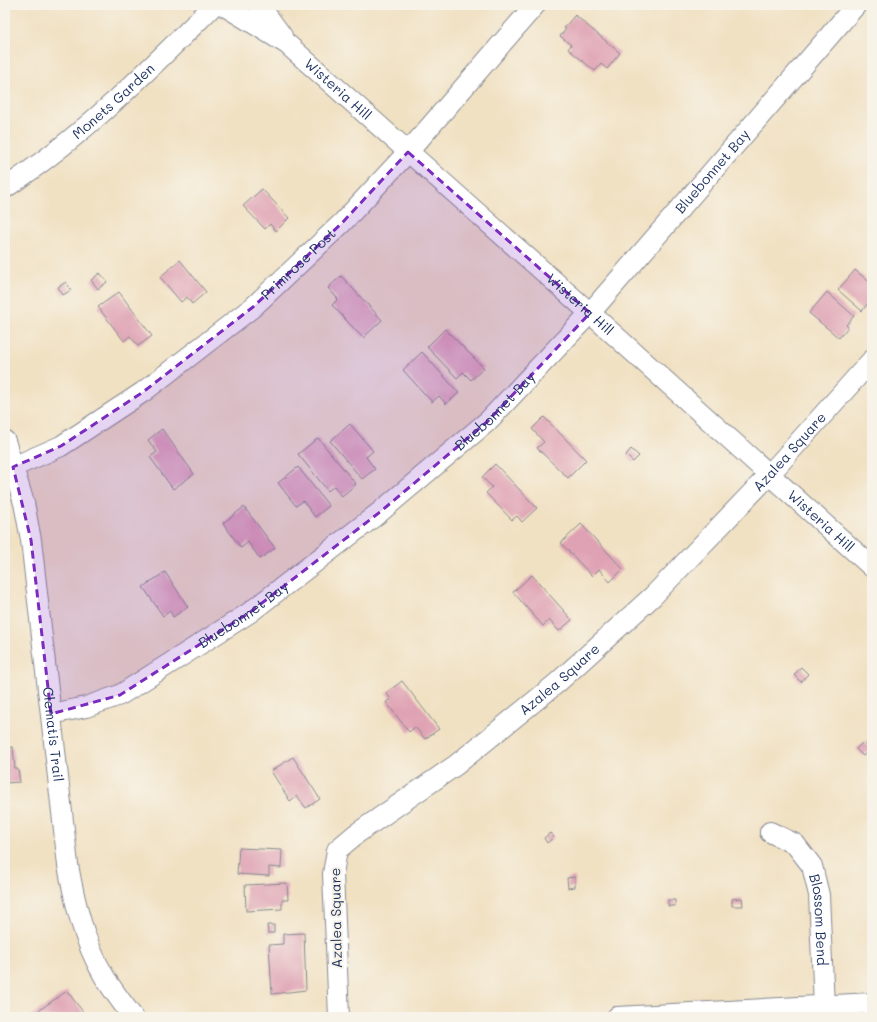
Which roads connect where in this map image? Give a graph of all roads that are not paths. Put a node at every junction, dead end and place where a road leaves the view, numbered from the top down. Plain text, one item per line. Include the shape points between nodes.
1 (214, 5) edge
2 (223, 5) edge
3 (259, 5) edge
4 (535, 5) edge
5 (856, 5) edge
6 (288, 44) junction
7 (408, 152) junction
8 (5, 188) edge
9 (590, 313) junction
10 (872, 360) edge
11 (5, 441) edge
12 (14, 467) junction
13 (769, 475) junction
14 (872, 567) edge
15 (50, 714) junction
16 (770, 832) dead end
17 (872, 1003) edge
18 (824, 1006) junction
19 (133, 1017) edge
20 (339, 1017) edge
21 (617, 1017) edge

1 - 8 street, Monets Garden via 90,124 40,165
2 - 6 street, Wisteria Hill
3 - 6 street, Wisteria Hill
4 - 7 street, Primrose Post
5 - 9 street, Bluebonnet Bay
6 - 7 street, Wisteria Hill
7 - 9 street, Wisteria Hill
7 - 12 street, Primrose Post via 342,223 253,307 143,392 61,446
9 - 13 street, Wisteria Hill
9 - 15 street, Bluebonnet Bay via 488,421 380,512 249,613 120,695 86,707
10 - 13 street, Azalea Square
11 - 12 street, Clematis Trail
12 - 15 street, Clematis Trail via 31,540
13 - 14 street, Wisteria Hill
13 - 20 street, Azalea Square via 653,596 557,683 456,765 337,850 334,874
15 - 19 street, Clematis Trail via 68,865 75,902 87,941 104,976
16 - 18 street, Blossom Bend via 795,844 812,866 819,895
17 - 18 street
18 - 21 street

